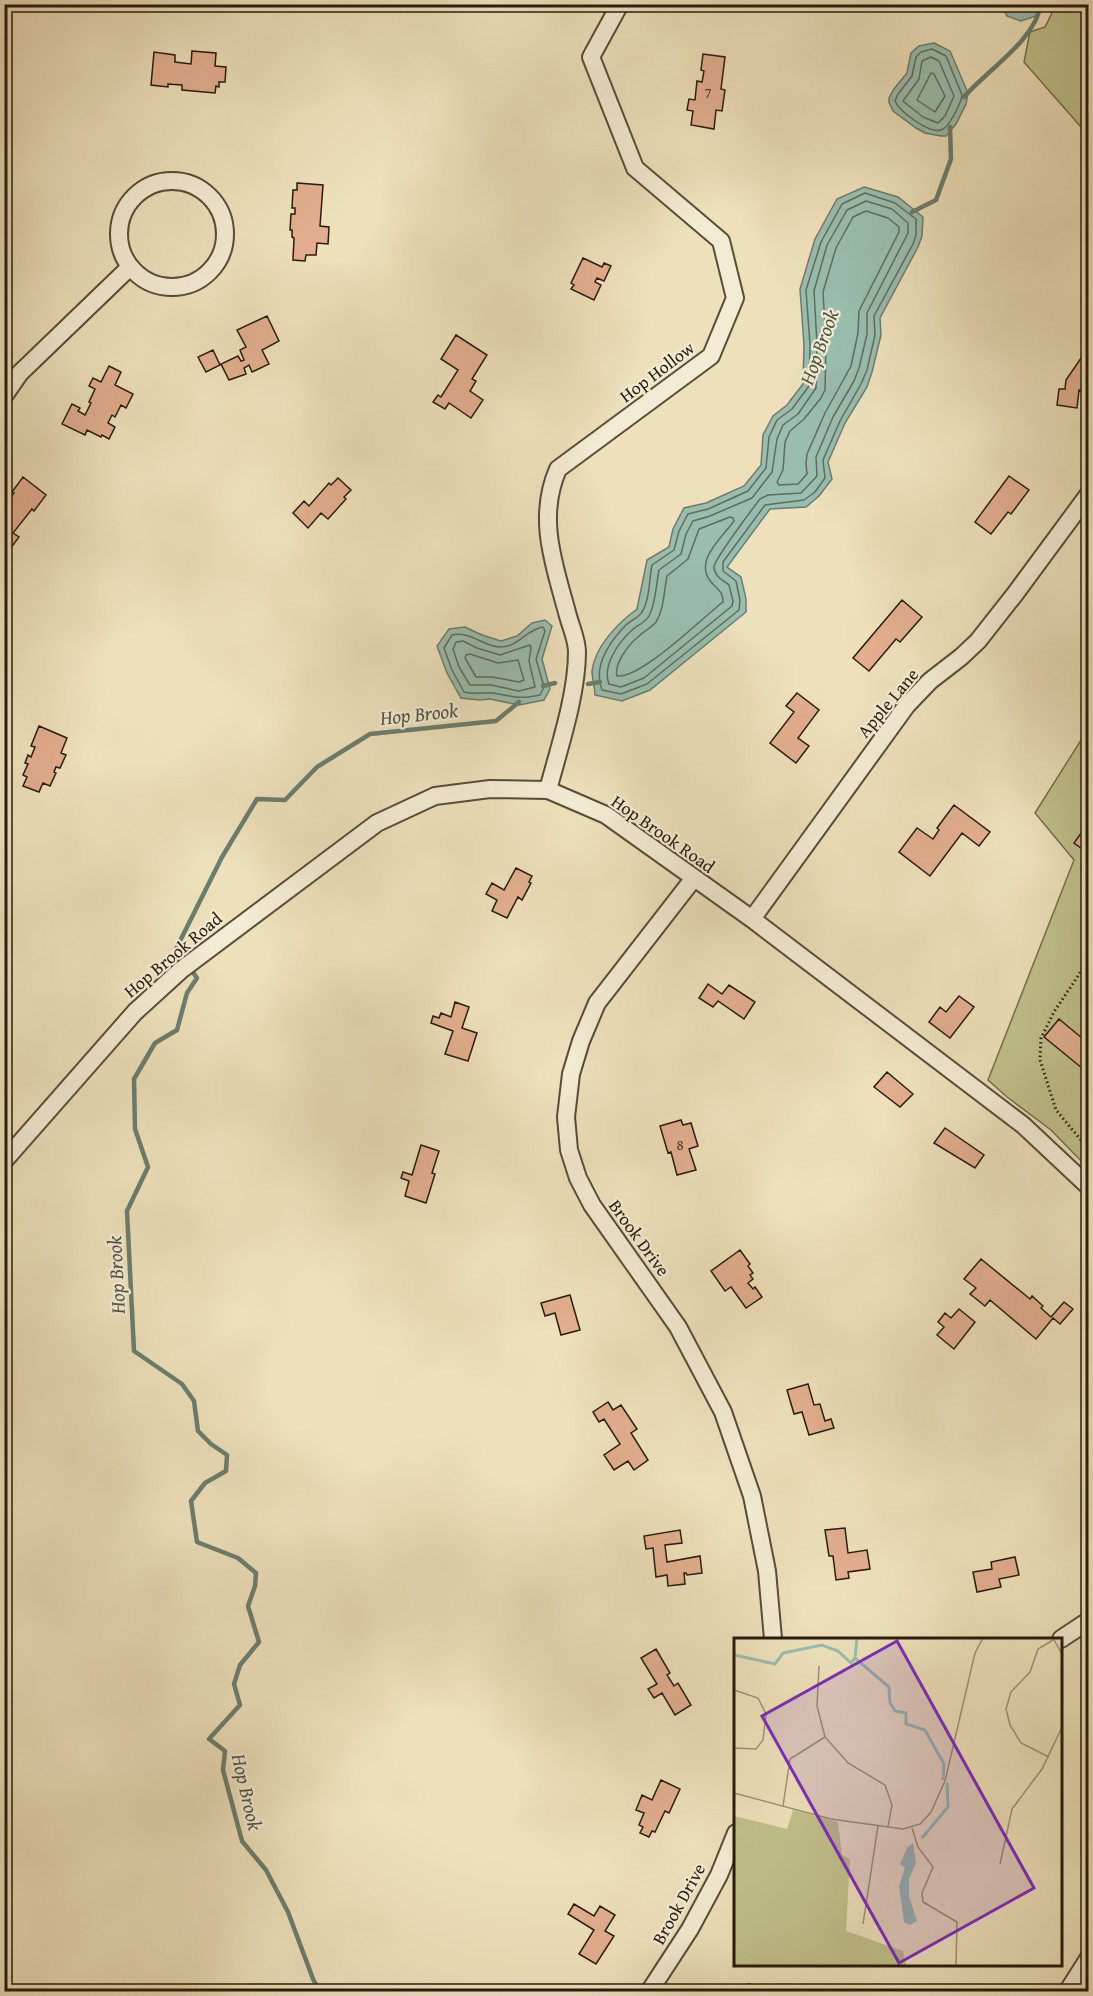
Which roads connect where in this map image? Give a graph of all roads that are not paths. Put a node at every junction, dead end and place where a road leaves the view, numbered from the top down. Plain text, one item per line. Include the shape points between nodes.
1 (620, 4) edge
2 (130, 267) junction
3 (4, 396) edge
4 (1089, 495) edge
5 (548, 790) junction
6 (694, 878) junction
7 (752, 919) junction
8 (4, 1161) edge
9 (1089, 1186) edge
10 (1089, 1621) edge
11 (773, 1638) edge
12 (1063, 1638) edge
13 (734, 1838) edge
14 (1089, 1959) edge
15 (649, 1992) edge
16 (1067, 1992) edge

1 - 5 street, Hop Hollow via 591,57 635,168 721,241 735,298 711,356 558,469 549,501 548,532 577,650 571,700
2 - 2 street via 159,286 193,283 207,274 224,244 219,210 208,196 181,182 153,185 139,192 121,220 119,236
2 - 3 street via 20,373
4 - 7 street, Apple Lane via 978,641 907,705
5 - 6 street, Hop Brook Road via 606,815
5 - 8 street, Hop Brook Road via 490,789 435,796 377,823 187,966 135,1012
6 - 7 street, Hop Brook Road
6 - 11 street, Brook Drive via 597,1003 571,1074 566,1117 569,1150 592,1205 678,1327 723,1412 752,1496 767,1571
7 - 9 street, Hop Brook Road via 1023,1125
10 - 12 street
13 - 15 street, Brook Drive via 690,1929
14 - 16 street

